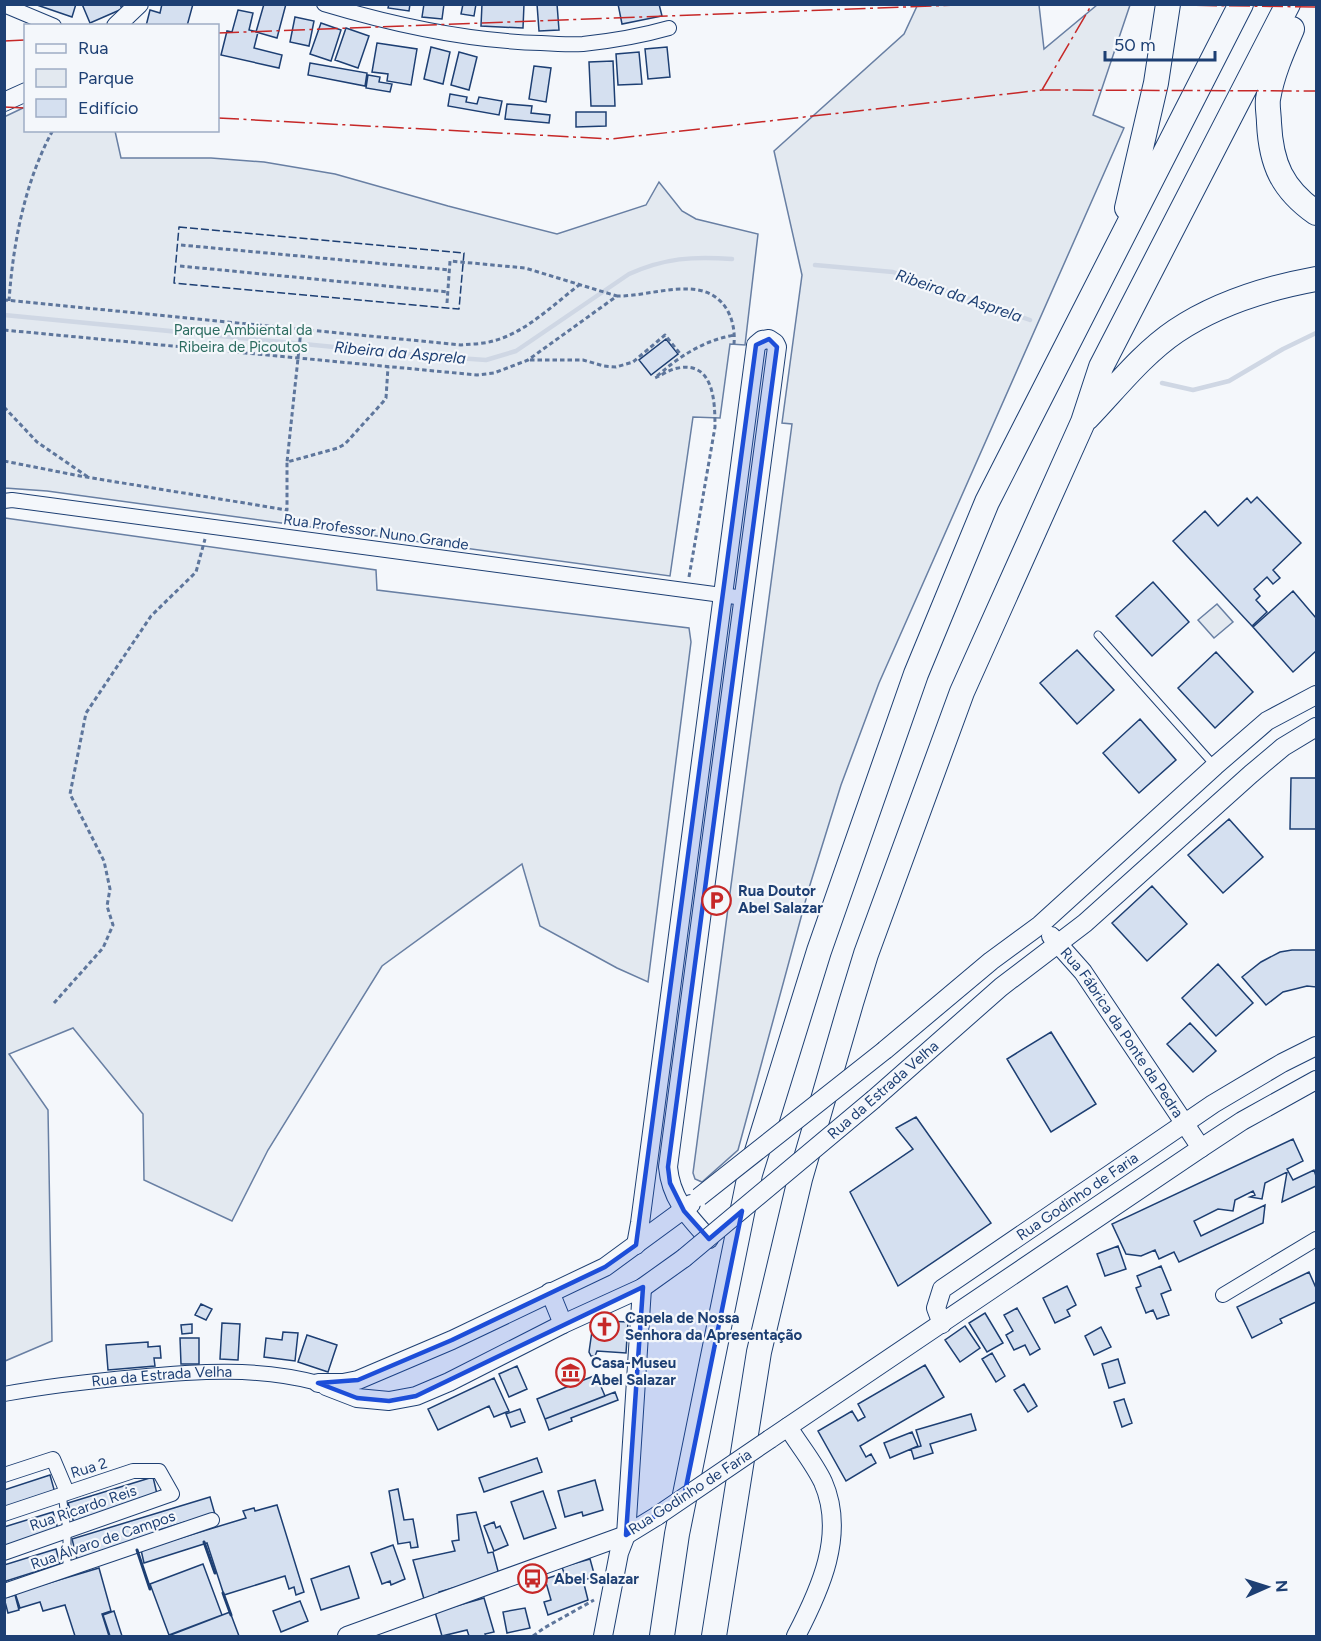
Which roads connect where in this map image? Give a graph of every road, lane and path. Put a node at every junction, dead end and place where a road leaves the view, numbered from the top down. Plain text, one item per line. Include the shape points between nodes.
1 (139, 4) edge
2 (324, 4) edge
3 (1168, 4) edge
4 (1241, 4) edge
5 (1288, 4) edge
6 (1302, 4) edge
7 (4, 5) edge
8 (49, 24) edge
9 (118, 24) edge
10 (669, 28) dead end
11 (24, 93) edge
12 (4, 102) edge
13 (52, 132) edge
14 (1317, 213) edge
15 (1122, 235) junction
16 (181, 245) dead end
17 (180, 266) dead end
18 (450, 270) junction
19 (1317, 279) edge
20 (579, 285) junction
21 (448, 292) junction
22 (617, 296) junction
23 (7, 300) edge
24 (447, 303) dead end
25 (4, 309) edge
26 (301, 329) junction
27 (4, 330) edge
28 (735, 334) junction
29 (734, 344) dead end
30 (682, 356) junction
31 (297, 358) junction
32 (528, 360) junction
33 (388, 367) junction
34 (4, 407) edge
35 (1083, 422) junction
36 (4, 461) edge
37 (287, 462) junction
38 (89, 477) junction
39 (4, 501) edge
40 (208, 525) junction
41 (687, 590) junction
42 (724, 596) junction
43 (744, 598) junction
44 (1098, 635) dead end
45 (1317, 695) edge
46 (1317, 727) edge
47 (1210, 770) junction
48 (1226, 797) junction
49 (1040, 925) junction
50 (1059, 944) junction
51 (54, 1002) dead end
52 (1317, 1046) edge
53 (1317, 1080) edge
54 (1185, 1123) junction
55 (1201, 1148) junction
56 (688, 1216) junction
57 (709, 1239) junction
58 (1317, 1239) edge
59 (636, 1245) junction
60 (642, 1288) junction
61 (550, 1292) junction
62 (1223, 1295) dead end
63 (563, 1324) junction
64 (942, 1324) junction
65 (318, 1383) junction
66 (4, 1394) edge
67 (788, 1427) junction
68 (4, 1475) edge
69 (64, 1493) junction
70 (172, 1494) joint
71 (4, 1514) edge
72 (212, 1520) dead end
73 (67, 1531) junction
74 (626, 1534) junction
75 (4, 1553) edge
76 (67, 1570) junction
77 (4, 1592) edge
78 (610, 1601) junction
79 (347, 1636) edge
80 (533, 1636) edge
81 (603, 1636) edge
82 (662, 1636) edge
83 (714, 1636) edge
84 (796, 1636) edge

1 - 9 street
2 - 10 street via 364,16 516,42 581,44
3 - 15 highway via 1156,82
4 - 15 highway
5 - 35 highway via 1101,367
6 - 14 highway via 1278,62 1268,100 1270,146 1276,168 1301,202
7 - 8 street
11 - 12 street
13 - 23 path via 36,165 22,214
15 - 82 highway via 987,502 916,674 819,951 750,1174 677,1534
16 - 18 path
17 - 21 path
18 - 20 path via 450,261 525,268
18 - 21 path
19 - 35 highway via 1247,295 1176,331 1146,356
20 - 22 path
20 - 26 path via 530,323 493,342 460,345
21 - 24 path
22 - 28 path via 686,289 708,292 720,299
22 - 32 path
23 - 25 path
23 - 26 path
26 - 31 path
27 - 31 path
28 - 29 path
28 - 30 path via 719,337
30 - 32 path via 665,335 633,362 616,367 583,360
30 - 41 path via 655,378 676,368 691,367 703,374 715,403
31 - 33 path
31 - 37 path
32 - 33 path via 477,375
33 - 37 path via 386,398 345,444
34 - 38 path via 37,442
35 - 83 highway via 962,692 851,1003 800,1179 759,1352
36 - 38 path
37 - 38 path via 287,510
39 - 40 street, Rua Professor Nuno Grande
40 - 41 street, Rua Professor Nuno Grande
40 - 51 path via 196,572 151,616 86,713 70,794 104,861 110,889 107,906 113,925 103,948
41 - 42 street, Rua Professor Nuno Grande
42 - 43 street, Rua Professor Nuno Grande
42 - 43 street via 756,345 769,339 777,347
42 - 59 street
43 - 56 street via 669,1167 670,1183
44 - 47 lane
45 - 47 street, Rua da Estrada Velha via 1267,721
46 - 48 street, Rua da Estrada Velha via 1283,747
47 - 48 street
47 - 49 street, Rua da Estrada Velha
48 - 50 street, Rua da Estrada Velha
49 - 50 street
49 - 56 street, Rua da Estrada Velha, bridge via 699,1197
50 - 54 street, Rua Fábrica da Ponte da Pedra via 1083,972
50 - 57 street, Rua da Estrada Velha, bridge via 1001,987
52 - 54 street, Rua Godinho de Faria
53 - 55 street, Rua Godinho de Faria
54 - 55 street
54 - 64 street, Rua Godinho de Faria via 942,1289 936,1308
55 - 64 street, Rua Godinho de Faria
56 - 57 street
56 - 59 street, Rua da Estrada Velha
57 - 60 street, Rua da Estrada Velha, bridge
58 - 62 street
59 - 61 street, Rua da Estrada Velha via 604,1267
60 - 63 street, Rua da Estrada Velha
60 - 74 street
61 - 63 street
61 - 65 street, Rua da Estrada Velha via 358,1380
63 - 65 street, Rua da Estrada Velha via 416,1396 389,1401 357,1398
64 - 67 street, Rua Godinho de Faria
65 - 66 street, Rua da Estrada Velha via 260,1372 202,1371 58,1384
67 - 74 street, Rua Godinho de Faria, bridge
67 - 84 street via 822,1481 833,1524 827,1562
68 - 69 street via 53,1459
69 - 70 street, Rua 2 via 133,1471 159,1471
69 - 71 street, Rua 2
69 - 73 lane
70 - 73 street, Rua Ricardo Reis
72 - 76 street, Rua Álvaro de Campos
73 - 75 street, Rua Ricardo Reis
73 - 76 lane
74 - 78 street
74 - 79 street, Rua Godinho de Faria
76 - 77 street, Rua Álvaro de Campos
78 - 80 path via 596,1599
78 - 81 street

